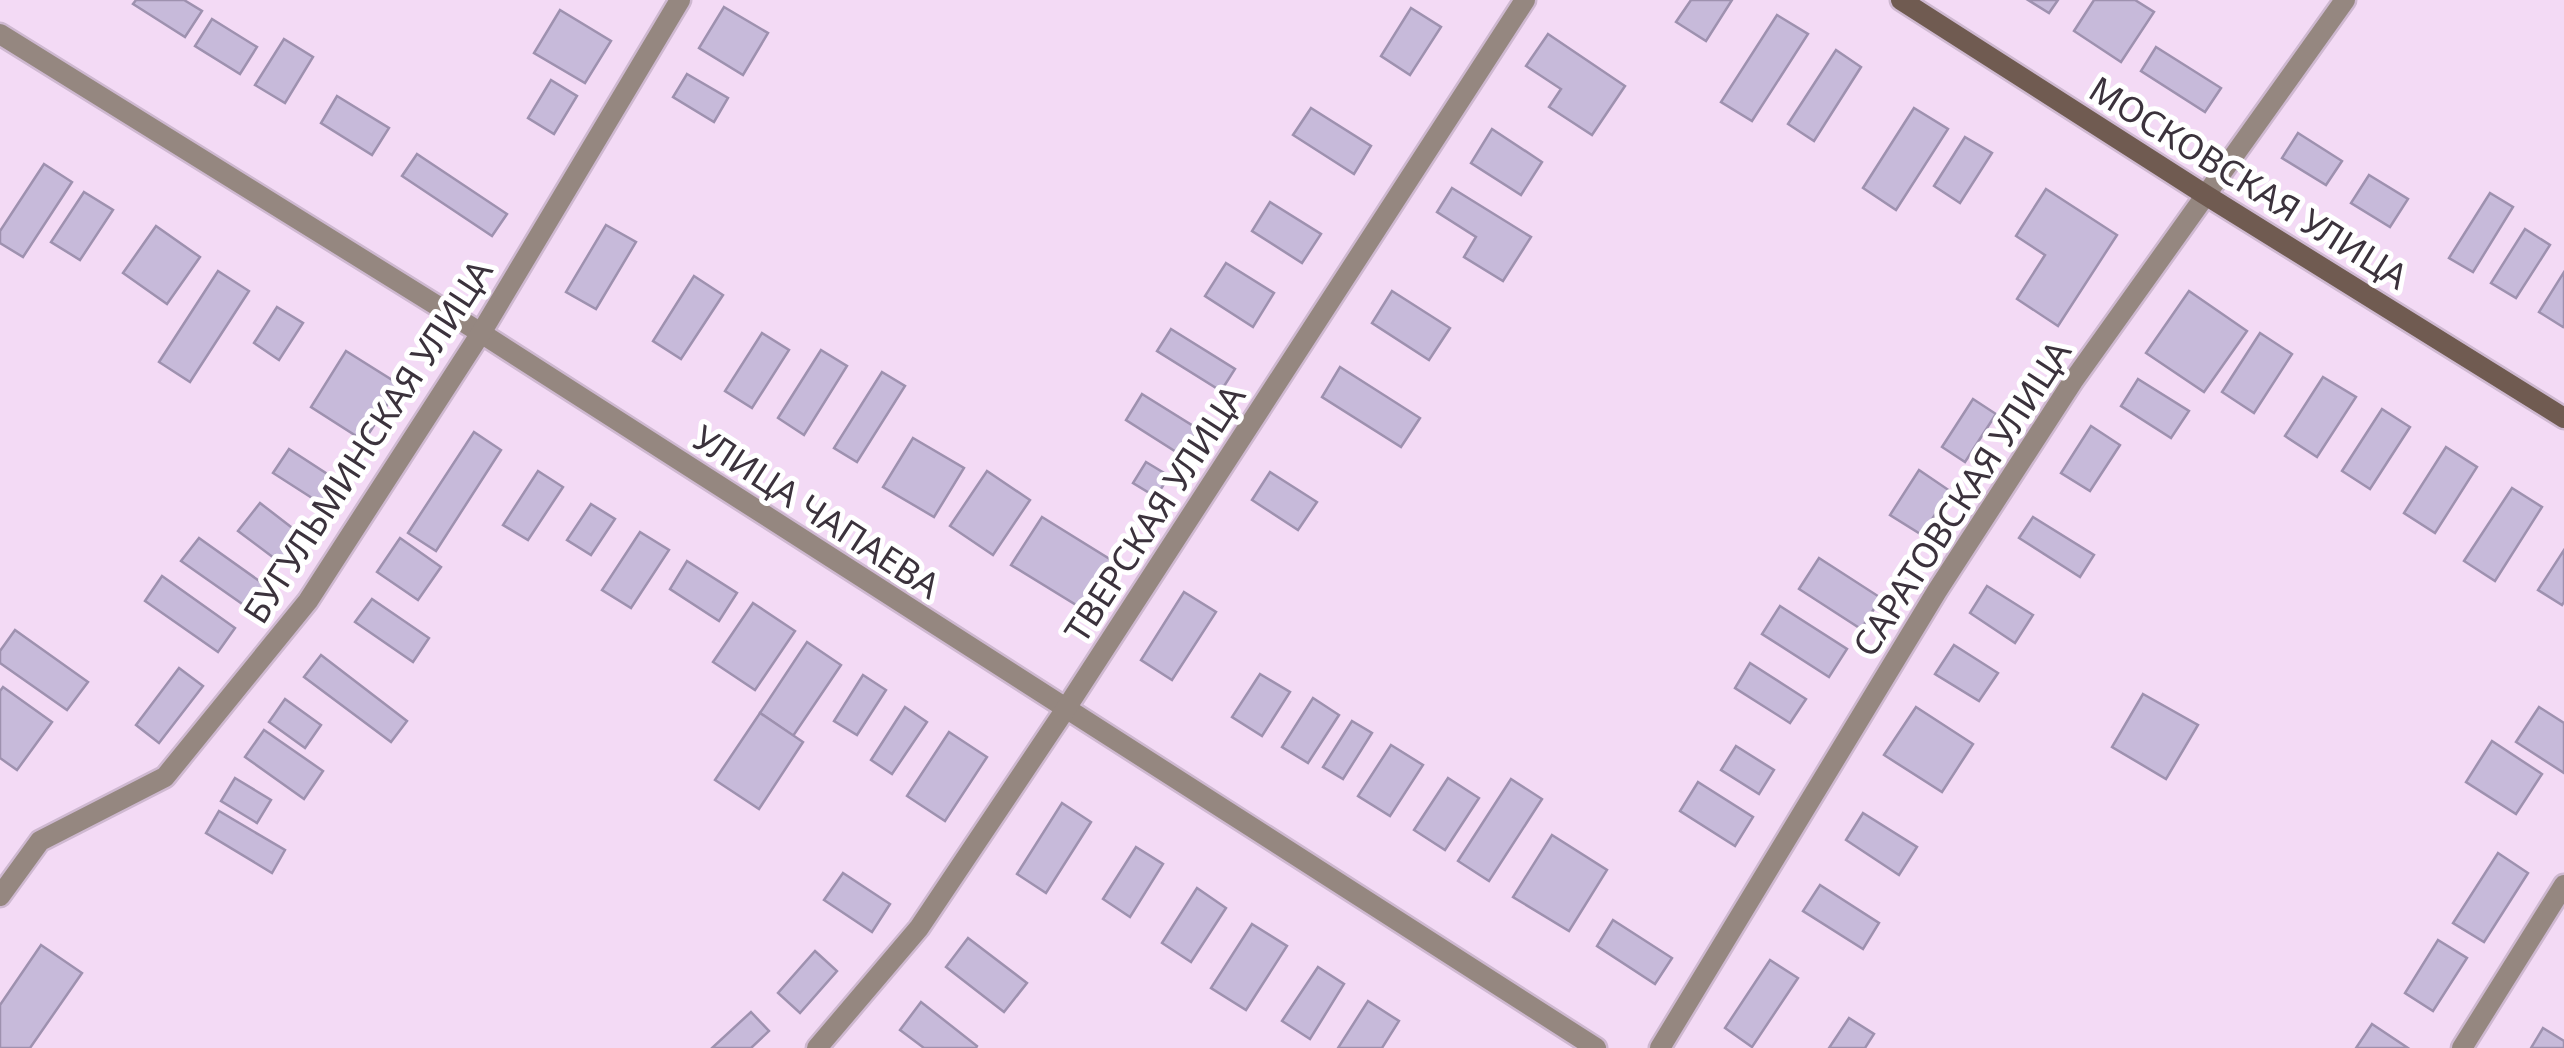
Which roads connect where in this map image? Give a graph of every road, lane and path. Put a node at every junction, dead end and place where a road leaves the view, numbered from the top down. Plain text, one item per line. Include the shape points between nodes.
1 (680, 0) edge
2 (1526, 0) edge
3 (1901, 0) edge
4 (2345, 0) edge
5 (0, 34) edge
6 (2204, 194) junction
7 (481, 333) junction
8 (2564, 418) edge
9 (1065, 710) junction
10 (2564, 885) edge
11 (0, 896) edge
12 (817, 1048) edge
13 (1596, 1048) edge
14 (1660, 1048) edge
15 (2462, 1048) edge

1 - 7 street, БУГУЛЬМИНСКАЯ УЛИЦА
2 - 9 street, ТВЕРСКАЯ УЛИЦА
3 - 6 street, МОСКОВСКАЯ УЛИЦА
4 - 6 street, САРАТОВСКАЯ УЛИЦА
5 - 7 street, УЛИЦА ЧАПАЕВА
6 - 8 street, МОСКОВСКАЯ УЛИЦА
6 - 14 street, САРАТОВСКАЯ УЛИЦА via 1937,591
7 - 9 street, УЛИЦА ЧАПАЕВА
7 - 11 street, БУГУЛЬМИНСКАЯ УЛИЦА via 308,600 166,778 40,841
9 - 12 street, ТВЕРСКАЯ УЛИЦА via 919,928
9 - 13 street, УЛИЦА ЧАПАЕВА
10 - 15 street

